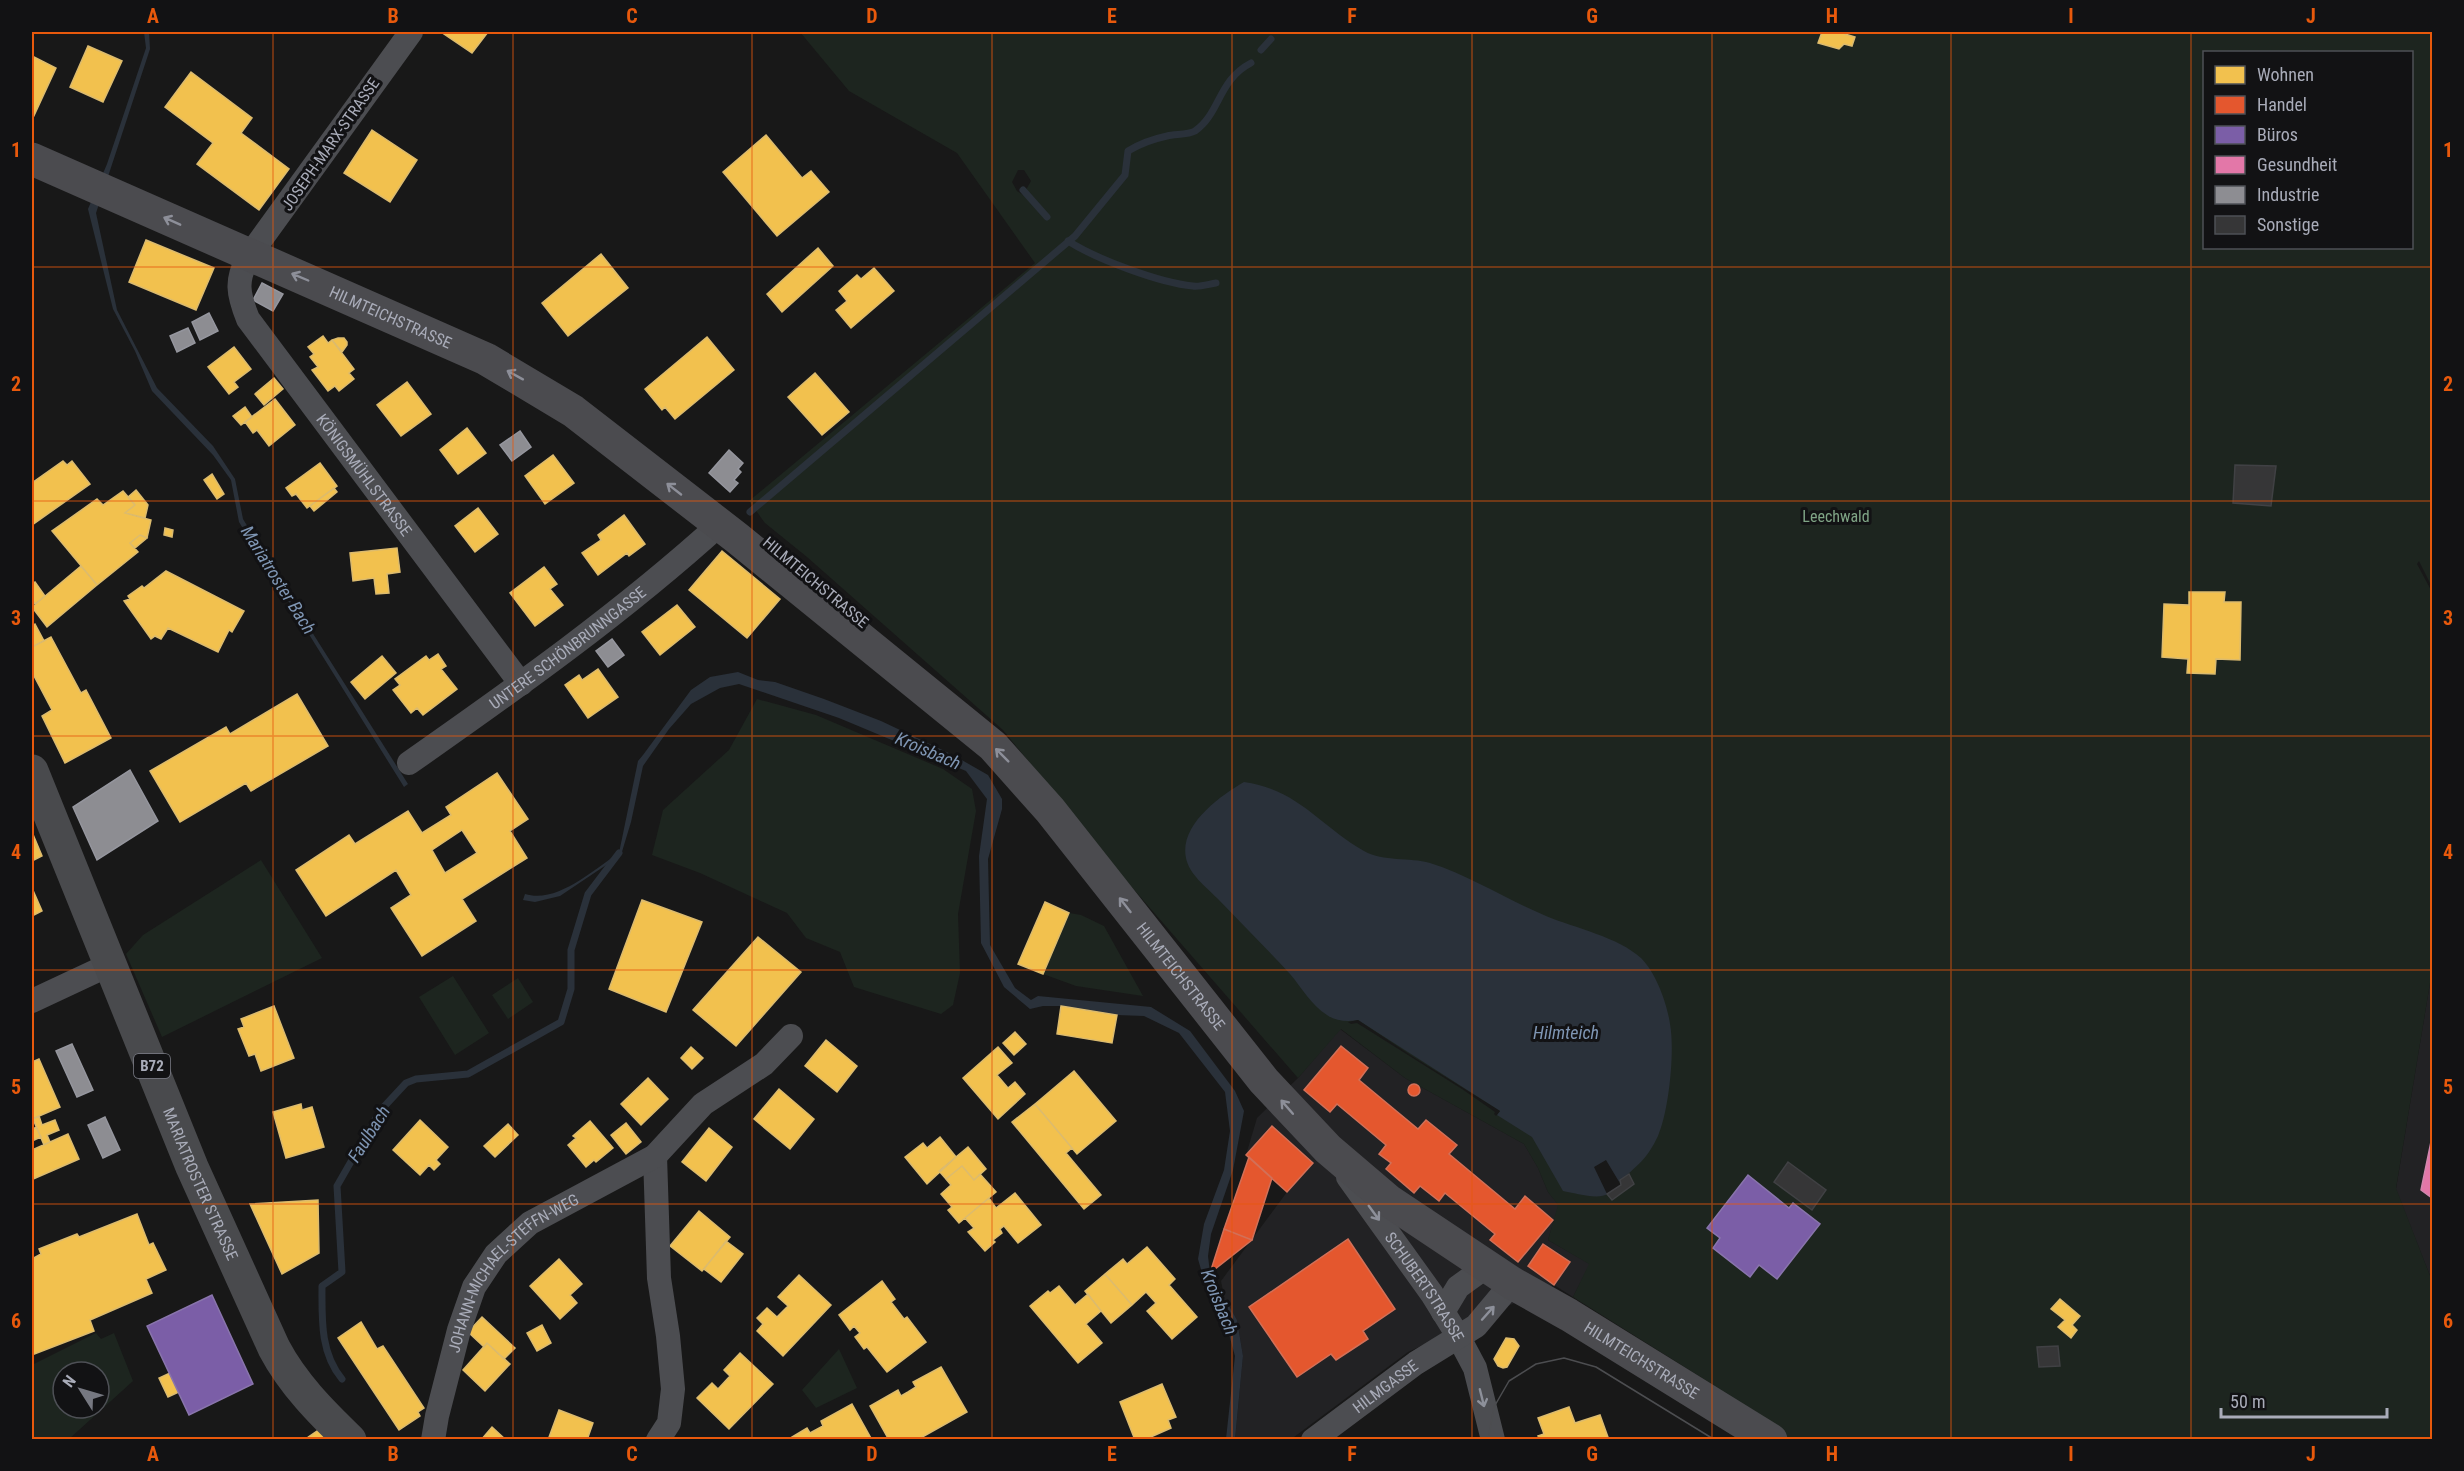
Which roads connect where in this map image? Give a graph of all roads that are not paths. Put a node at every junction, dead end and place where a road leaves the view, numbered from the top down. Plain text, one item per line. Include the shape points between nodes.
1 (411, 32) edge
2 (32, 159) edge
3 (249, 256) junction
4 (720, 525) junction
5 (522, 684) junction
6 (409, 763) dead end
7 (32, 771) edge
8 (111, 964) junction
9 (32, 1001) edge
10 (791, 1036) dead end
11 (1328, 1149) junction
12 (655, 1156) junction
13 (1499, 1275) junction
14 (1443, 1312) junction
15 (1458, 1336) junction
16 (1492, 1434) edge
17 (350, 1440) edge
18 (433, 1440) edge
19 (658, 1440) edge
20 (1313, 1440) edge
21 (1771, 1440) edge

1 - 3 street, JOSEPH-MARX-STRASSE
3 -> 2 main road, HILMTEICHSTRASSE
4 -> 3 main road, HILMTEICHSTRASSE via 537,387 416,327
3 - 5 street, KÖNIGSMÜHLSTRASSE via 240,272 240,297 248,319
4 - 5 street, UNTERE SCHÖNBRUNNGASSE via 670,569
11 -> 4 main road, HILMTEICHSTRASSE via 1264,1081 1011,764 896,665 874,630 834,592 751,528
5 - 6 street, UNTERE SCHÖNBRUNNGASSE
7 - 8 main road, MARIATROSTER STRASSE / B72
8 - 9 street
8 - 17 main road, MARIATROSTER STRASSE / B72 via 192,1167 274,1348 287,1370
10 - 12 street, JOHANN-MICHAEL-STEFFN-WEG via 764,1064 703,1104
11 - 13 main road, HILMTEICHSTRASSE via 1389,1201
11 -> 14 street, SCHUBERTSTRASSE
12 - 18 street, JOHANN-MICHAEL-STEFFN-WEG via 530,1223 496,1254 474,1287 459,1330
12 - 19 street via 659,1278 673,1389 669,1423
13 - 14 street via 1458,1287
15 -> 13 street via 1476,1326
13 - 21 main road, HILMTEICHSTRASSE
14 - 15 street, SCHUBERTSTRASSE
15 -> 16 street, SCHUBERTSTRASSE via 1475,1368
15 - 20 street, HILMGASSE

